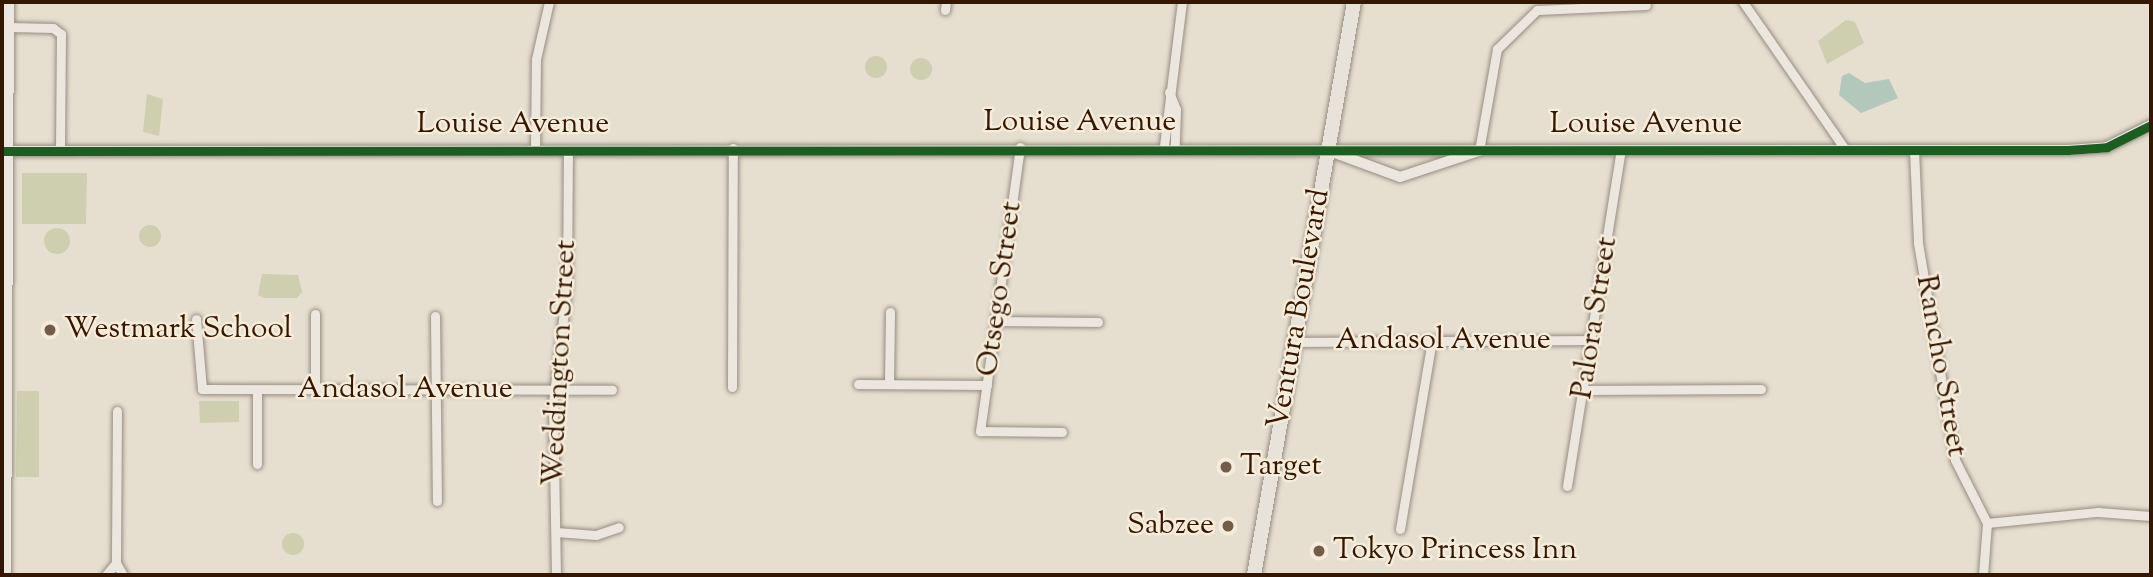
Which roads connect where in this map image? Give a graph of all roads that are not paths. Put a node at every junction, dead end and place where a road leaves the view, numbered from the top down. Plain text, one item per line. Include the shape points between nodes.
1 (9, 2) edge
2 (549, 2) edge
3 (1182, 2) edge
4 (1354, 2) edge
5 (1743, 2) edge
6 (1646, 5) dead end
7 (9, 27) junction
8 (2151, 125) edge
9 (1170, 146) junction
10 (1020, 147) junction
11 (733, 148) junction
12 (1844, 148) junction
13 (5, 150) edge
14 (535, 150) junction
15 (1327, 150) junction
16 (1621, 150) junction
17 (1914, 150) junction
18 (60, 151) junction
19 (568, 151) junction
20 (1479, 151) junction
21 (890, 312) dead end
22 (315, 314) dead end
23 (435, 316) dead end
24 (196, 318) dead end
25 (999, 321) junction
26 (1098, 321) dead end
27 (1432, 340) junction
28 (1592, 340) junction
29 (1294, 342) junction
30 (858, 384) dead end
31 (889, 384) junction
32 (987, 385) junction
33 (732, 387) dead end
34 (1761, 389) dead end
35 (257, 390) junction
36 (315, 390) junction
37 (435, 390) junction
38 (555, 390) junction
39 (612, 390) dead end
40 (1585, 390) junction
41 (117, 411) dead end
42 (1062, 432) dead end
43 (257, 464) dead end
44 (1567, 486) dead end
45 (437, 501) dead end
46 (2151, 516) edge
47 (1987, 523) junction
48 (619, 527) dead end
49 (1400, 528) dead end
50 (556, 536) junction
51 (117, 563) junction
52 (6, 575) edge
53 (106, 575) edge
54 (123, 575) edge
55 (556, 575) edge
56 (1254, 575) edge
57 (1983, 575) edge

1 - 7 street
2 - 14 street via 536,59
3 - 9 street via 1169,92 1176,109
4 - 15 main road, Ventura Boulevard
5 - 12 street
6 - 20 street via 1542,6 1497,49
7 - 13 street
7 - 18 street via 53,28 61,34
8 - 17 street, Louise Avenue via 2092,149
9 - 10 street, Louise Avenue
9 - 15 street, Louise Avenue
10 - 11 street, Louise Avenue
10 - 25 street, Otsego Street
11 - 19 street, Louise Avenue
11 - 33 street
12 - 16 street, Louise Avenue
12 - 17 street, Louise Avenue
13 - 18 street, Louise Avenue
13 - 52 street
14 - 18 street, Louise Avenue
14 - 19 street, Louise Avenue
15 - 20 street, Louise Avenue via 1409,145
15 - 20 street, Louise Avenue via 1400,177
15 - 29 main road, Ventura Boulevard
16 - 20 street, Louise Avenue
16 - 28 street, Palora Street
17 - 47 street, Rancho Street via 1921,262 1955,460
19 - 38 street, Weddington Street via 567,286
21 - 31 street
22 - 36 street
23 - 37 street
24 - 35 street, Andasol Avenue via 198,388
25 - 26 street
25 - 32 street, Otsego Street
27 - 28 street, Andasol Avenue
27 - 29 street, Andasol Avenue
27 - 49 street
28 - 40 street, Palora Street
29 - 56 main road, Ventura Boulevard
30 - 31 street
31 - 32 street
32 - 42 street, Otsego Street via 980,431
34 - 40 street
35 - 36 street, Andasol Avenue
35 - 43 street
36 - 37 street, Andasol Avenue
37 - 38 street, Andasol Avenue
37 - 45 street
38 - 39 street, Andasol Avenue
38 - 50 street, Weddington Street
40 - 44 street, Palora Street
41 - 51 street
46 - 47 street via 2098,512
47 - 57 street
48 - 50 street
50 - 55 street, Weddington Street
51 - 53 street
51 - 54 street

